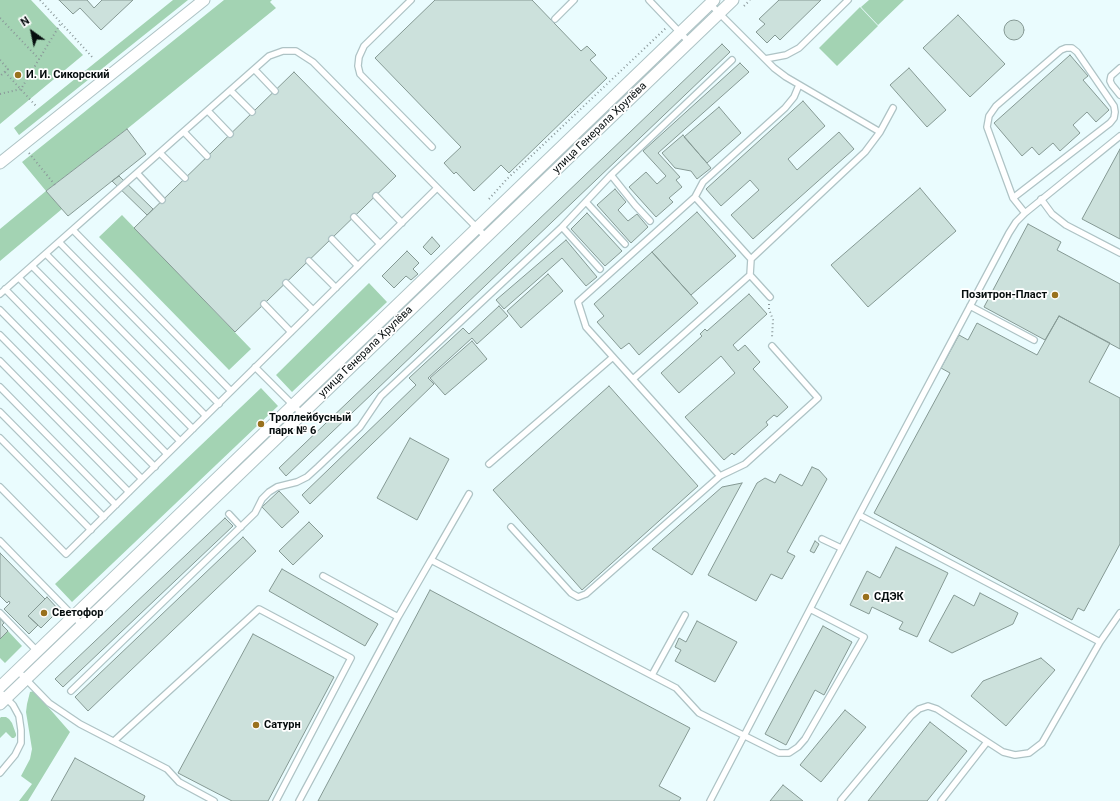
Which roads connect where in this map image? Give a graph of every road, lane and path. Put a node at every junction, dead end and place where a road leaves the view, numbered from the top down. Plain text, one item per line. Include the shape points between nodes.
1 (40, 0) edge
2 (204, 0) edge
3 (410, 0) edge
4 (574, 0) edge
5 (649, 0) edge
6 (733, 0) edge
7 (848, 0) edge
8 (717, 5) edge
9 (0, 18) edge
10 (555, 19) dead end
11 (61, 23) junction
12 (671, 23) junction
13 (680, 33) junction
14 (689, 42) junction
15 (39, 59) junction
16 (94, 59) dead end
17 (765, 59) junction
18 (0, 60) edge
19 (732, 60) dead end
20 (1120, 68) edge
21 (255, 70) junction
22 (5, 72) junction
23 (0, 76) edge
24 (799, 85) junction
25 (21, 89) junction
26 (231, 91) junction
27 (275, 91) dead end
28 (0, 94) edge
29 (1120, 95) edge
30 (36, 106) dead end
31 (893, 108) dead end
32 (208, 111) junction
33 (252, 112) dead end
34 (184, 132) junction
35 (880, 132) junction
36 (230, 134) dead end
37 (1120, 136) edge
38 (432, 147) dead end
39 (28, 152) dead end
40 (160, 153) junction
41 (207, 156) dead end
42 (0, 163) edge
43 (137, 174) junction
44 (611, 175) junction
45 (185, 178) dead end
46 (507, 179) dead end
47 (55, 185) dead end
48 (437, 188) junction
49 (376, 196) dead end
50 (695, 196) junction
51 (1013, 198) junction
52 (1041, 199) junction
53 (162, 200) dead end
54 (586, 202) junction
55 (1025, 213) junction
56 (354, 217) dead end
57 (650, 221) dead end
58 (402, 223) junction
59 (562, 227) junction
60 (477, 228) junction
61 (73, 230) junction
62 (486, 237) junction
63 (332, 239) dead end
64 (59, 242) junction
65 (380, 244) junction
66 (625, 244) dead end
67 (1120, 253) edge
68 (46, 254) junction
69 (751, 259) junction
70 (309, 261) dead end
71 (32, 266) junction
72 (358, 266) junction
73 (600, 269) dead end
74 (750, 275) junction
75 (19, 278) junction
76 (286, 283) dead end
77 (336, 288) junction
78 (5, 289) junction
79 (0, 294) edge
80 (770, 297) joint
81 (264, 304) dead end
82 (970, 306) junction
83 (0, 310) edge
84 (313, 310) junction
85 (291, 332) junction
86 (0, 335) edge
87 (1034, 340) dead end
88 (772, 346) joint
89 (613, 357) junction
90 (0, 361) edge
91 (255, 367) junction
92 (633, 380) junction
93 (0, 387) edge
94 (232, 391) junction
95 (219, 404) junction
96 (293, 405) junction
97 (0, 412) edge
98 (302, 414) junction
99 (206, 416) junction
100 (193, 429) junction
101 (0, 438) edge
102 (180, 441) junction
103 (168, 454) junction
104 (489, 464) dead end
105 (155, 467) junction
106 (720, 476) junction
107 (142, 479) junction
108 (0, 487) edge
109 (205, 489) junction
110 (129, 492) junction
111 (469, 494) dead end
112 (214, 498) junction
113 (116, 504) junction
114 (229, 514) dead end
115 (859, 515) junction
116 (104, 517) junction
117 (241, 526) junction
118 (511, 527) dead end
119 (91, 530) junction
120 (822, 539) dead end
121 (0, 541) edge
122 (841, 548) junction
123 (431, 560) junction
124 (323, 576) dead end
125 (810, 609) junction
126 (0, 613) edge
127 (1120, 613) edge
128 (685, 615) dead end
129 (74, 616) junction
130 (398, 617) junction
131 (82, 625) junction
132 (1100, 642) junction
133 (37, 651) junction
134 (46, 660) junction
135 (17, 670) junction
136 (652, 675) junction
137 (26, 680) junction
138 (0, 686) edge
139 (71, 691) dead end
140 (2, 698) edge
141 (744, 735) junction
142 (114, 741) junction
143 (986, 742) junction
144 (0, 773) edge
145 (841, 800) dead end
146 (214, 801) edge
147 (276, 801) edge
148 (299, 801) edge
149 (710, 801) edge
150 (942, 801) edge

1 - 11 path
2 - 42 street
3 - 38 lane via 364,46 358,66 360,74
4 - 10 lane
5 - 12 lane
6 - 8 street, улица Генерала Хрулёва
7 - 17 lane via 799,48 786,55
8 - 13 street, улица Генерала Хрулёва
8 - 14 street, улица Генерала Хрулёва
8 - 17 lane
9 - 15 path
11 - 15 path
11 - 16 path
12 - 13 lane
12 - 46 path
13 - 14 lane
13 - 60 street, улица Генерала Хрулёва
14 - 62 street, улица Генерала Хрулёва
15 - 25 path
17 - 24 lane
18 - 22 path via 8,68
19 - 44 lane
20 - 29 lane via 1111,76 1110,81
21 - 26 lane
21 - 27 lane
21 - 48 lane via 270,56 283,51 296,51 313,62
22 - 23 path
22 - 25 path
24 - 35 lane
24 - 50 lane via 785,108 703,182
25 - 28 path
25 - 30 path
26 - 32 lane
26 - 33 lane
31 - 35 lane
32 - 34 lane
32 - 36 lane
34 - 40 lane
34 - 41 lane
35 - 69 lane via 865,152
37 - 52 lane
39 - 47 path
40 - 43 lane
40 - 45 lane
43 - 53 lane
43 - 61 lane
44 - 54 lane
44 - 57 lane
48 - 58 lane
48 - 60 lane
49 - 58 lane
50 - 69 lane
50 - 89 lane via 578,302 586,327
51 - 51 lane via 987,127 989,116 996,106 1061,50 1072,48 1114,106 1114,118
51 - 55 lane
52 - 55 lane
52 - 67 lane via 1052,214 1066,225
54 - 59 lane
54 - 66 lane
55 - 82 lane via 1009,233
56 - 65 lane
58 - 65 lane
59 - 73 lane
59 - 117 lane via 381,396 360,427 318,467 307,477 269,492 255,513
60 - 62 lane
60 - 96 street, улица Генерала Хрулёва
61 - 64 lane
61 - 94 lane
62 - 98 street, улица Генерала Хрулёва
63 - 72 lane
64 - 68 lane
64 - 95 lane
65 - 72 lane
68 - 71 lane
68 - 99 lane
69 - 74 lane
70 - 77 lane
71 - 75 lane
71 - 100 lane
72 - 77 lane
74 - 80 lane
74 - 92 lane
75 - 78 lane
75 - 102 lane
76 - 84 lane
77 - 84 lane
78 - 79 lane
78 - 103 lane
80 - 88 path via 769,309 773,320
81 - 85 lane
82 - 87 lane
82 - 115 lane
83 - 105 lane
84 - 85 lane
85 - 91 lane
86 - 107 lane
88 - 106 lane via 818,398 745,464
89 - 92 lane
89 - 104 lane
90 - 110 lane
91 - 94 lane
91 - 96 lane
92 - 106 lane
93 - 113 lane
94 - 95 lane
95 - 99 lane
96 - 98 lane
96 - 109 street, улица Генерала Хрулёва
97 - 116 lane
98 - 112 street, улица Генерала Хрулёва
99 - 100 lane
100 - 102 lane
101 - 119 lane
102 - 103 lane
103 - 105 lane
105 - 107 lane
106 - 118 lane via 586,594 578,597 571,593
107 - 110 lane
108 - 119 lane via 66,554
109 - 112 lane
109 - 129 street, улица Генерала Хрулёва
110 - 113 lane
111 - 123 lane
112 - 131 street, улица Генерала Хрулёва
113 - 116 lane
114 - 117 lane
115 - 122 lane
115 - 132 lane
116 - 119 lane
117 - 139 lane
120 - 122 lane
121 - 129 lane
122 - 125 lane
123 - 130 lane
123 - 136 lane
124 - 130 lane
125 - 141 lane
125 - 141 lane via 864,637 798,747 789,753 779,753
126 - 133 lane
127 - 132 lane
128 - 136 lane
129 - 131 lane
129 - 133 street, улица Генерала Хрулёва
130 - 148 lane
131 - 134 street, улица Генерала Хрулёва
132 - 143 lane via 1042,743 1029,753 1015,755 1003,752
133 - 134 lane
133 - 135 street, улица Генерала Хрулёва
134 - 137 street, улица Генерала Хрулёва
135 - 137 lane
135 - 138 street, улица Генерала Хрулёва
136 - 141 lane via 676,688 699,713
137 - 140 street, улица Генерала Хрулёва
137 - 142 lane via 49,703 80,724
140 - 144 lane via 14,705 19,716 21,743
141 - 149 lane
142 - 146 lane via 167,769 179,782
142 - 147 lane via 259,609 351,658
143 - 145 lane via 937,709 928,706 919,709
143 - 150 lane

